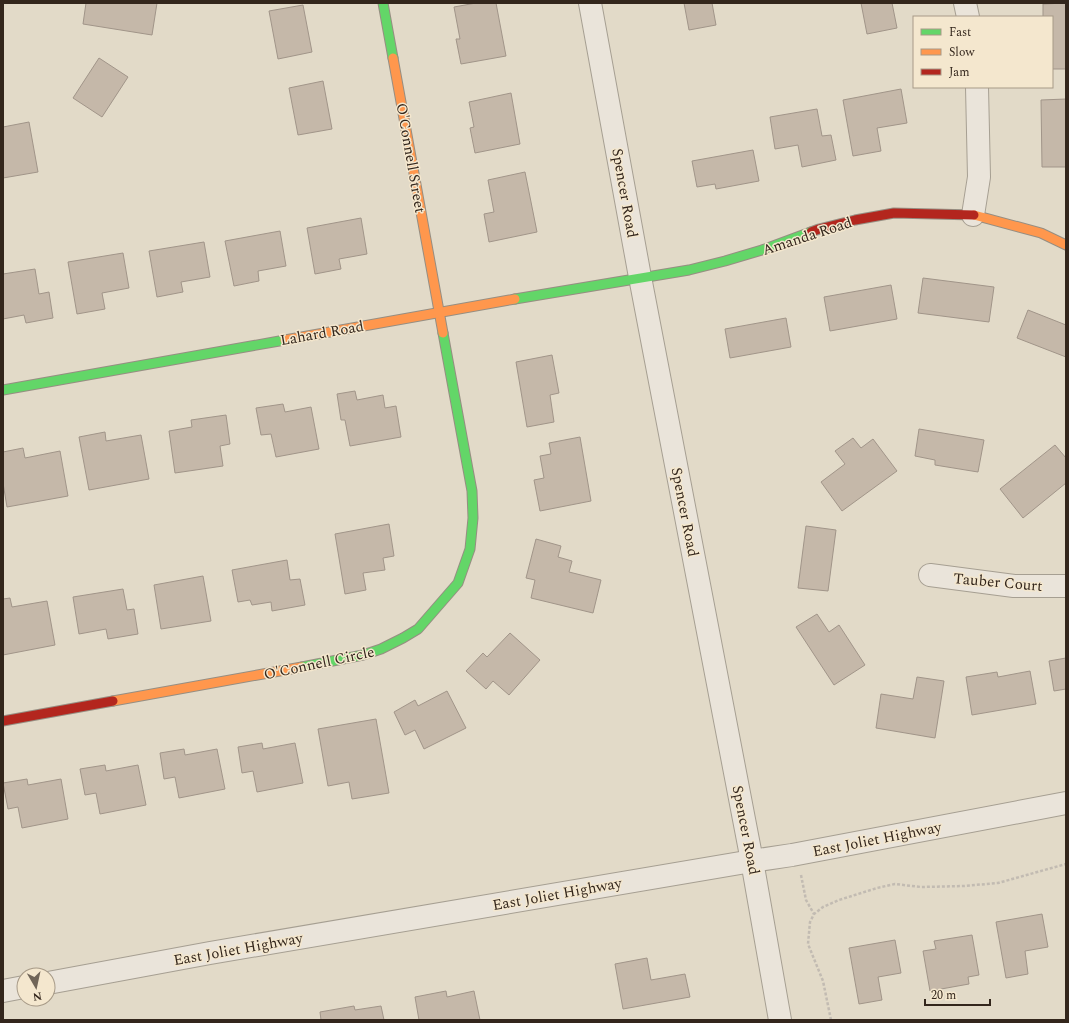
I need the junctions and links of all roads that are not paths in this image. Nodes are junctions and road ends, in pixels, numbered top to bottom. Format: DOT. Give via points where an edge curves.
graph roads {
  1 [pos="383,3"];
  2 [pos="590,3"];
  3 [pos="965,3"];
  4 [pos="968,16"];
  5 [pos="977,88"];
  6 [pos="973,215"];
  7 [pos="1066,245"];
  8 [pos="640,277"];
  9 [pos="440,312"];
  10 [pos="3,390"];
  11 [pos="930,575"];
  12 [pos="1066,586"];
  13 [pos="3,721"];
  14 [pos="1066,803"];
  15 [pos="752,861"];
  16 [pos="56,982"];
  17 [pos="16,989"];
  18 [pos="3,991"];
  19 [pos="780,1020"];
  1 -- 9 [label="street, O'Connell Street"];
  2 -- 8 [label="street, Spencer Road"];
  3 -- 4 [label="street"];
  5 -- 6 [label="street" via="979,177"];
  6 -- 7 [label="street, Amanda Road" via="1041,233"];
  6 -- 8 [label="street, Amanda Road" via="894,213 855,220 819,229 725,261 689,270"];
  8 -- 9 [label="street, Lahard Road"];
  8 -- 15 [label="street, Spencer Road"];
  9 -- 10 [label="street, Lahard Road"];
  9 -- 13 [label="street, O'Connell Circle" via="472,491 473,518 470,549 458,583 418,629 381,649 363,655"];
  11 -- 12 [label="street, Tauber Court" via="1014,586"];
  14 -- 15 [label="street, East Joliet Highway"];
  15 -- 16 [label="street, East Joliet Highway"];
  15 -- 19 [label="street, Spencer Road"];
  17 -- 18 [label="street"];
}
